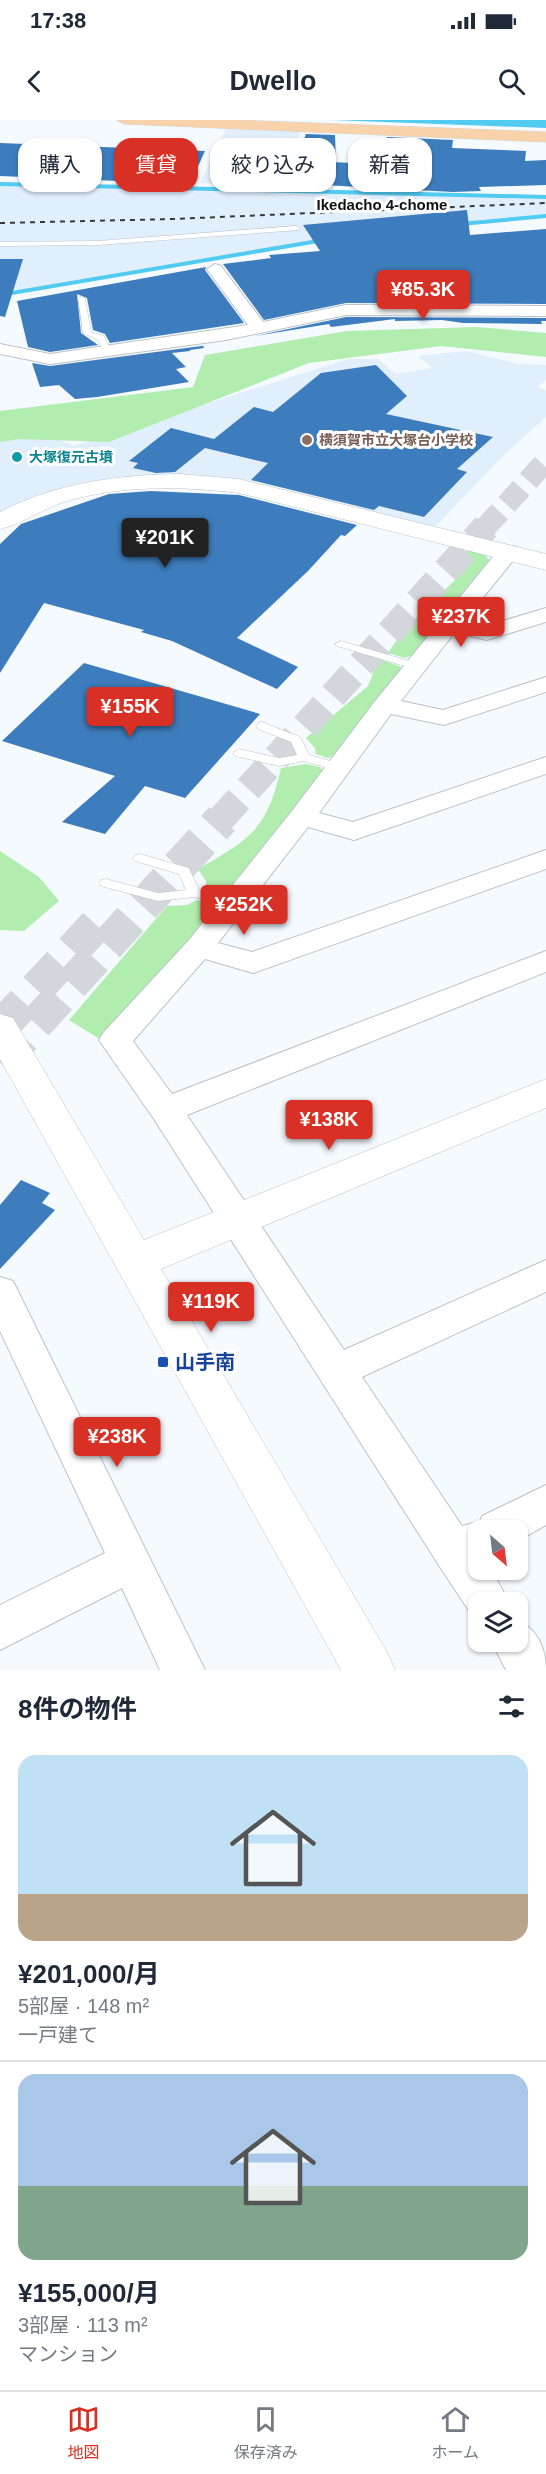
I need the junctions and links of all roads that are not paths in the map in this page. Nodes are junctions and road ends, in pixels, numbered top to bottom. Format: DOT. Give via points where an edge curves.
graph roads {
  1 [pos="123,120"];
  2 [pos="215,120"];
  3 [pos="546,135"];
  4 [pos="296,228"];
  5 [pos="0,244"];
  6 [pos="215,269"];
  7 [pos="81,298"];
  8 [pos="546,311"];
  9 [pos="258,327"];
  10 [pos="0,349"];
  11 [pos="108,353"];
  12 [pos="0,522"];
  13 [pos="509,552"];
  14 [pos="546,562"];
  15 [pos="546,615"];
  16 [pos="449,624"];
  17 [pos="341,644"];
  18 [pos="415,666"];
  19 [pos="546,684"];
  20 [pos="385,705"];
  21 [pos="262,726"];
  22 [pos="239,753"];
  23 [pos="304,757"];
  24 [pos="546,765"];
  25 [pos="337,767"];
  26 [pos="302,817"];
  27 [pos="140,858"];
  28 [pos="546,859"];
  29 [pos="106,883"];
  30 [pos="194,893"];
  31 [pos="231,904"];
  32 [pos="199,947"];
  33 [pos="546,961"];
  34 [pos="0,1027"];
  35 [pos="546,1093"];
  36 [pos="166,1110"];
  37 [pos="236,1220"];
  38 [pos="135,1262"];
  39 [pos="546,1275"];
  40 [pos="0,1292"];
  41 [pos="336,1371"];
  42 [pos="546,1504"];
  43 [pos="516,1520"];
  44 [pos="467,1546"];
  45 [pos="130,1562"];
  46 [pos="484,1592"];
  47 [pos="0,1628"];
  48 [pos="520,1652"];
  49 [pos="358,1666"];
  50 [pos="183,1670"];
  51 [pos="532,1670"];
  1 -- 3 [label="highway"];
  2 -- 3 [label="highway"];
  4 -- 5 [label="lane" via="98,243"];
  6 -- 9 [label="street"];
  7 -- 11 [label="lane" via="87,333 101,338"];
  8 -- 9 [label="street" via="346,310"];
  9 -- 11 [label="street"];
  10 -- 11 [label="street" via="50,360"];
  12 -- 13 [label="street" via="48,500 79,493 127,484 212,482"];
  13 -- 14 [label="street"];
  13 -- 16 [label="street"];
  15 -- 16 [label="street" via="487,633"];
  16 -- 18 [label="street"];
  17 -- 18 [label="lane"];
  18 -- 20 [label="street"];
  19 -- 20 [label="street" via="444,718"];
  20 -- 25 [label="street"];
  21 -- 23 [label="lane" via="296,740"];
  22 -- 23 [label="lane" via="279,762"];
  23 -- 25 [label="lane"];
  24 -- 26 [label="street" via="354,831"];
  25 -- 26 [label="street"];
  26 -- 31 [label="street"];
  27 -- 30 [label="lane" via="184,871"];
  28 -- 32 [label="street" via="253,963"];
  29 -- 30 [label="lane" via="158,897"];
  30 -- 31 [label="lane"];
  31 -- 32 [label="street"];
  32 -- 36 [label="street" via="115,1040"];
  33 -- 36 [label="street"];
  34 -- 38 [label="street"];
  35 -- 37 [label="street"];
  36 -- 37 [label="street"];
  37 -- 38 [label="street"];
  37 -- 41 [label="street"];
  38 -- 49 [label="street"];
  39 -- 41 [label="street"];
  40 -- 45 [label="street"];
  41 -- 44 [label="street"];
  42 -- 43 [label="street"];
  44 -- 46 [label="street"];
  45 -- 47 [label="street"];
  45 -- 50 [label="street"];
  48 -- 51 [label="street"];
}
